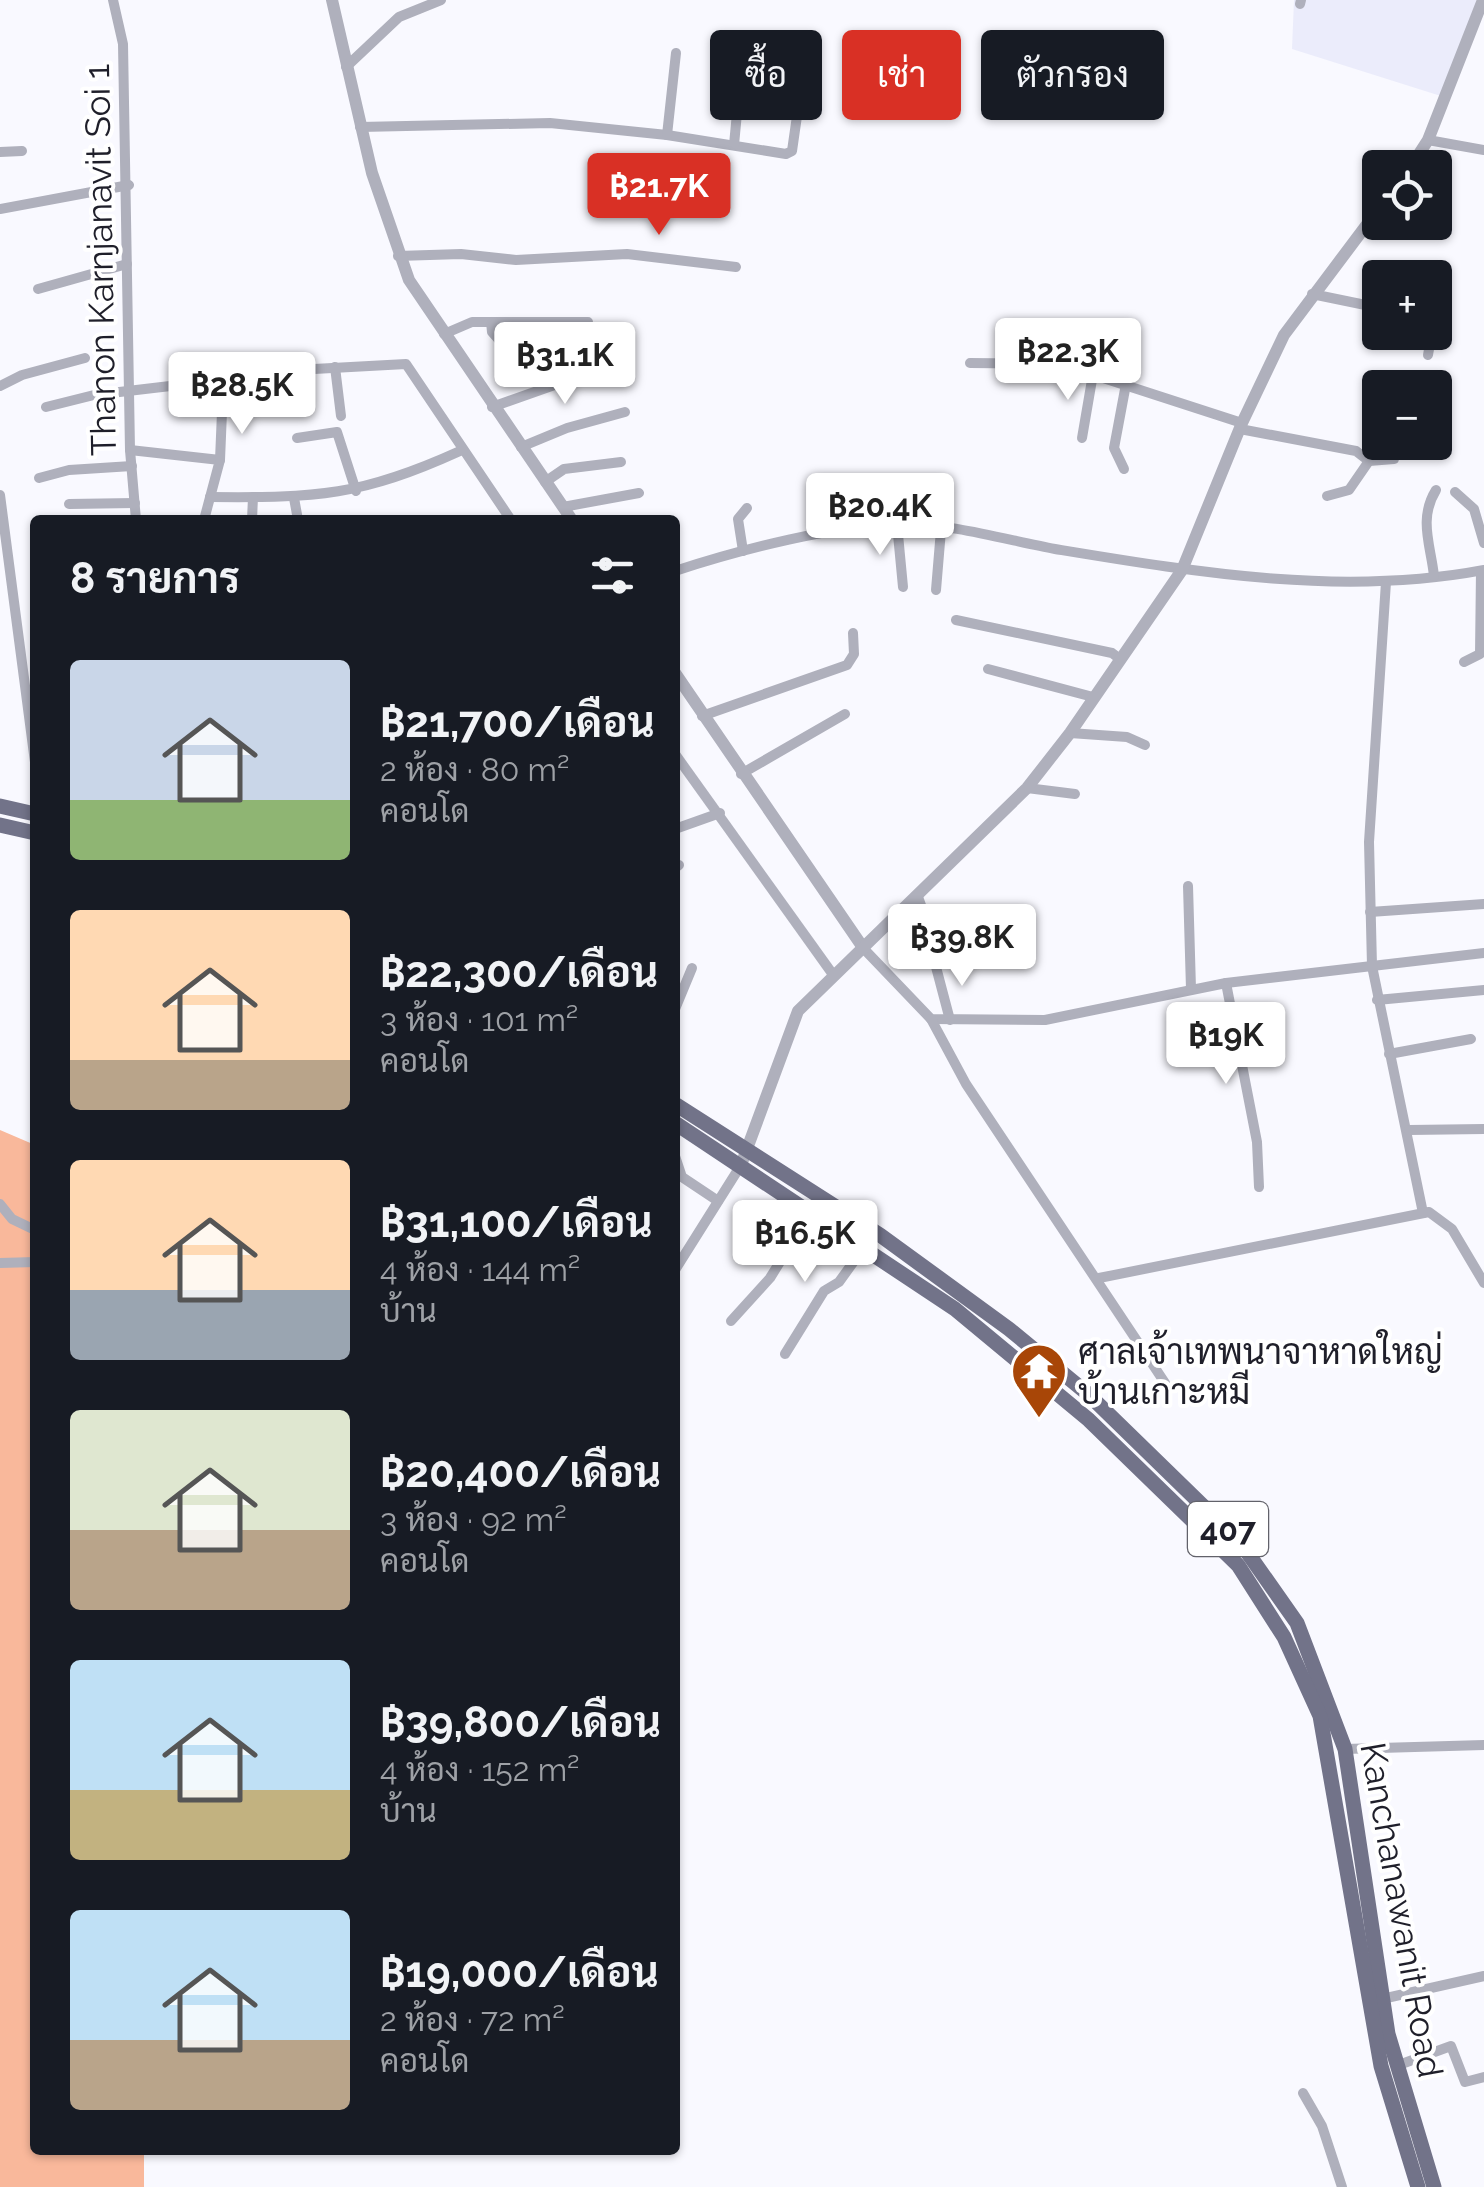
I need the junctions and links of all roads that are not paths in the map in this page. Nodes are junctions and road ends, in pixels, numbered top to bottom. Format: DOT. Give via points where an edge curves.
graph roads {
  1 [pos="113,0"];
  2 [pos="332,0"];
  3 [pos="440,0"];
  4 [pos="1484,0"];
  5 [pos="676,52"];
  6 [pos="346,67"];
  7 [pos="736,120"];
  8 [pos="796,120"];
  9 [pos="360,127"];
  10 [pos="667,135"];
  11 [pos="1428,140"];
  12 [pos="734,145"];
  13 [pos="1422,150"];
  14 [pos="1484,150"];
  15 [pos="22,151"];
  16 [pos="0,152"];
  17 [pos="129,185"];
  18 [pos="0,209"];
  19 [pos="1362,230"];
  20 [pos="398,256"];
  21 [pos="126,264"];
  22 [pos="736,268"];
  23 [pos="38,289"];
  24 [pos="1311,294"];
  25 [pos="1362,304"];
  26 [pos="491,322"];
  27 [pos="588,322"];
  28 [pos="444,334"];
  29 [pos="507,349"];
  30 [pos="1429,350"];
  31 [pos="1428,355"];
  32 [pos="86,358"];
  33 [pos="970,363"];
  34 [pos="611,366"];
  35 [pos="334,367"];
  36 [pos="1093,374"];
  37 [pos="1126,384"];
  38 [pos="0,386"];
  39 [pos="130,393"];
  40 [pos="46,407"];
  41 [pos="492,407"];
  42 [pos="222,412"];
  43 [pos="624,412"];
  44 [pos="341,416"];
  45 [pos="1241,426"];
  46 [pos="297,438"];
  47 [pos="1082,438"];
  48 [pos="521,447"];
  49 [pos="130,450"];
  50 [pos="460,451"];
  51 [pos="220,460"];
  52 [pos="1382,460"];
  53 [pos="1370,461"];
  54 [pos="621,462"];
  55 [pos="132,466"];
  56 [pos="1124,469"];
  57 [pos="39,478"];
  58 [pos="545,482"];
  59 [pos="1436,490"];
  60 [pos="356,491"];
  61 [pos="1455,492"];
  62 [pos="639,494"];
  63 [pos="0,495"];
  64 [pos="1327,496"];
  65 [pos="210,498"];
  66 [pos="253,498"];
  67 [pos="294,498"];
  68 [pos="134,503"];
  69 [pos="69,504"];
  70 [pos="563,507"];
  71 [pos="747,508"];
  72 [pos="135,515"];
  73 [pos="205,515"];
  74 [pos="252,515"];
  75 [pos="297,515"];
  76 [pos="507,515"];
  77 [pos="569,515"];
  78 [pos="2,521"];
  79 [pos="898,524"];
  80 [pos="941,530"];
  81 [pos="1484,543"];
  82 [pos="742,552"];
  83 [pos="680,570"];
  84 [pos="1182,570"];
  85 [pos="1483,571"];
  86 [pos="1434,576"];
  87 [pos="1386,582"];
  88 [pos="903,587"];
  89 [pos="936,590"];
  90 [pos="956,620"];
  91 [pos="852,633"];
  92 [pos="20,644"];
  93 [pos="30,645"];
  94 [pos="1120,658"];
  95 [pos="1464,662"];
  96 [pos="988,669"];
  97 [pos="680,682"];
  98 [pos="1094,698"];
  99 [pos="846,714"];
  100 [pos="702,716"];
  101 [pos="30,723"];
  102 [pos="1070,732"];
  103 [pos="1146,745"];
  104 [pos="680,761"];
  105 [pos="741,774"];
  106 [pos="1027,788"];
  107 [pos="1074,794"];
  108 [pos="0,806"];
  109 [pos="30,813"];
  110 [pos="720,813"];
  111 [pos="0,824"];
  112 [pos="680,827"];
  113 [pos="30,831"];
  114 [pos="1188,886"];
  115 [pos="918,897"];
  116 [pos="1484,904"];
  117 [pos="1370,912"];
  118 [pos="930,930"];
  119 [pos="864,950"];
  120 [pos="1484,954"];
  121 [pos="1372,966"];
  122 [pos="936,967"];
  123 [pos="692,968"];
  124 [pos="834,976"];
  125 [pos="1226,983"];
  126 [pos="1191,989"];
  127 [pos="1484,990"];
  128 [pos="680,996"];
  129 [pos="1377,1000"];
  130 [pos="930,1020"];
  131 [pos="950,1020"];
  132 [pos="1471,1039"];
  133 [pos="1389,1054"];
  134 [pos="680,1108"];
  135 [pos="680,1128"];
  136 [pos="1484,1129"];
  137 [pos="1410,1130"];
  138 [pos="744,1157"];
  139 [pos="680,1175"];
  140 [pos="1259,1187"];
  141 [pos="718,1200"];
  142 [pos="0,1204"];
  143 [pos="812,1210"];
  144 [pos="1423,1213"];
  145 [pos="30,1227"];
  146 [pos="866,1245"];
  147 [pos="30,1262"];
  148 [pos="680,1262"];
  149 [pos="0,1263"];
  150 [pos="1099,1278"];
  151 [pos="1484,1283"];
  152 [pos="731,1321"];
  153 [pos="785,1354"];
  154 [pos="1165,1383"];
  155 [pos="1484,1744"];
  156 [pos="1345,1749"];
  157 [pos="1484,1976"];
  158 [pos="1382,2000"];
  159 [pos="1420,2056"];
  160 [pos="1396,2066"];
  161 [pos="1424,2070"];
  162 [pos="1484,2077"];
  163 [pos="1303,2093"];
  164 [pos="1342,2187"];
  165 [pos="1418,2187"];
  166 [pos="1434,2187"];
  1 -- 17 [label="street, Thanon Karnjanavit Soi 1" via="124,44"];
  2 -- 6 [label="street"];
  3 -- 6 [label="street" via="399,17"];
  4 -- 11 [label="street"];
  5 -- 10 [label="street"];
  6 -- 9 [label="street"];
  7 -- 12 [label="street"];
  8 -- 12 [label="street" via="792,151"];
  9 -- 10 [label="street" via="550,123"];
  9 -- 20 [label="street"];
  10 -- 12 [label="street"];
  11 -- 13 [label="street"];
  11 -- 14 [label="street"];
  15 -- 16 [label="street"];
  17 -- 18 [label="street"];
  17 -- 21 [label="street, Thanon Karnjanavit Soi 1"];
  19 -- 24 [label="street"];
  20 -- 22 [label="street" via="516,260 627,254"];
  20 -- 28 [label="street"];
  21 -- 23 [label="street"];
  21 -- 39 [label="street, Thanon Karnjanavit Soi 1"];
  24 -- 25 [label="street"];
  24 -- 45 [label="street"];
  26 -- 27 [label="street"];
  26 -- 28 [label="street" via="460,324"];
  26 -- 29 [label="street"];
  28 -- 41 [label="street"];
  30 -- 31 [label="street"];
  32 -- 38 [label="street"];
  33 -- 36 [label="street" via="1060,364"];
  34 -- 41 [label="street"];
  35 -- 39 [label="street"];
  35 -- 44 [label="street"];
  35 -- 50 [label="street" via="406,364"];
  36 -- 37 [label="street"];
  36 -- 47 [label="street"];
  37 -- 45 [label="street"];
  37 -- 56 [label="street" via="1114,448"];
  39 -- 40 [label="street"];
  39 -- 49 [label="street, Thanon Karnjanavit Soi 1"];
  41 -- 48 [label="street"];
  42 -- 51 [label="street"];
  43 -- 48 [label="street"];
  45 -- 53 [label="street" via="1356,450"];
  45 -- 84 [label="street"];
  46 -- 60 [label="street" via="338,432"];
  48 -- 58 [label="street"];
  49 -- 51 [label="street"];
  49 -- 55 [label="street, Thanon Karnjanavit Soi 1"];
  50 -- 60 [label="street"];
  50 -- 76 [label="street"];
  51 -- 65 [label="street"];
  52 -- 53 [label="street"];
  53 -- 64 [label="street" via="1349,490"];
  54 -- 58 [label="street" via="564,469"];
  55 -- 57 [label="street"];
  55 -- 68 [label="street, Thanon Karnjanavit Soi 1"];
  58 -- 70 [label="street"];
  59 -- 86 [label="street" via="1426,514"];
  60 -- 67 [label="street"];
  61 -- 81 [label="street" via="1474,509"];
  62 -- 70 [label="street"];
  63 -- 78 [label="street"];
  65 -- 66 [label="street"];
  65 -- 73 [label="street"];
  66 -- 67 [label="street"];
  66 -- 74 [label="street"];
  67 -- 75 [label="street"];
  68 -- 69 [label="street"];
  68 -- 72 [label="street, Thanon Karnjanavit Soi 1"];
  70 -- 77 [label="street"];
  71 -- 82 [label="street" via="738,520"];
  78 -- 92 [label="street"];
  79 -- 80 [label="street"];
  79 -- 82 [label="street"];
  79 -- 88 [label="street"];
  80 -- 84 [label="street"];
  80 -- 89 [label="street"];
  82 -- 83 [label="street"];
  84 -- 87 [label="street"];
  84 -- 94 [label="street"];
  85 -- 86 [label="street"];
  85 -- 95 [label="street" via="1481,651"];
  86 -- 87 [label="street"];
  87 -- 117 [label="street"];
  90 -- 94 [label="street"];
  91 -- 100 [label="street" via="854,654 846,666"];
  92 -- 93 [label="street"];
  92 -- 101 [label="street"];
  94 -- 98 [label="street"];
  96 -- 98 [label="street"];
  97 -- 100 [label="street"];
  98 -- 102 [label="street"];
  99 -- 105 [label="street"];
  100 -- 105 [label="street"];
  102 -- 103 [label="street"];
  102 -- 106 [label="street"];
  104 -- 110 [label="street"];
  105 -- 119 [label="street"];
  106 -- 107 [label="street"];
  106 -- 115 [label="street"];
  108 -- 109 [label="main road"];
  110 -- 112 [label="street"];
  110 -- 124 [label="street"];
  111 -- 113 [label="main road"];
  114 -- 126 [label="street"];
  115 -- 118 [label="street"];
  115 -- 119 [label="street"];
  116 -- 117 [label="street"];
  117 -- 121 [label="street"];
  119 -- 124 [label="street"];
  119 -- 130 [label="street"];
  120 -- 121 [label="street"];
  121 -- 125 [label="street"];
  121 -- 129 [label="street"];
  122 -- 131 [label="street"];
  123 -- 128 [label="street"];
  124 -- 138 [label="street" via="792,1022"];
  125 -- 126 [label="street"];
  125 -- 140 [label="street" via="1257,1142"];
  126 -- 131 [label="street" via="1046,1020"];
  127 -- 129 [label="street"];
  129 -- 133 [label="street"];
  130 -- 131 [label="street"];
  130 -- 150 [label="street"];
  132 -- 133 [label="street"];
  133 -- 137 [label="street"];
  134 -- 138 [label="main road, Kanchanawanit Road / 407"];
  135 -- 138 [label="main road, Kanchanawanit Road / 407"];
  136 -- 137 [label="street"];
  137 -- 144 [label="street"];
  138 -- 141 [label="street"];
  138 -- 143 [label="main road, Kanchanawanit Road / 407"];
  138 -- 156 [label="main road, Kanchanawanit Road / 407" via="931,1270 1088,1394 1168,1469 1240,1542 1296,1623"];
  139 -- 141 [label="street"];
  141 -- 148 [label="street"];
  142 -- 145 [label="street"];
  143 -- 146 [label="main road, Kanchanawanit Road / 407"];
  143 -- 152 [label="street" via="770,1278"];
  144 -- 150 [label="street"];
  144 -- 151 [label="street" via="1452,1228"];
  146 -- 153 [label="street" via="842,1279 824,1291"];
  146 -- 165 [label="main road, Kanchanawanit Road / 407" via="1014,1355 1152,1477 1238,1565 1284,1637 1320,1716 1381,2066"];
  147 -- 149 [label="street"];
  150 -- 154 [label="street"];
  155 -- 156 [label="street"];
  156 -- 158 [label="main road, Kanchanawanit Road / 407"];
  157 -- 158 [label="street"];
  158 -- 160 [label="main road, Kanchanawanit Road / 407"];
  159 -- 160 [label="street"];
  159 -- 161 [label="street"];
  159 -- 162 [label="street" via="1451,2046 1465,2082"];
  160 -- 166 [label="main road, Kanchanawanit Road / 407"];
  163 -- 164 [label="street"];
}
